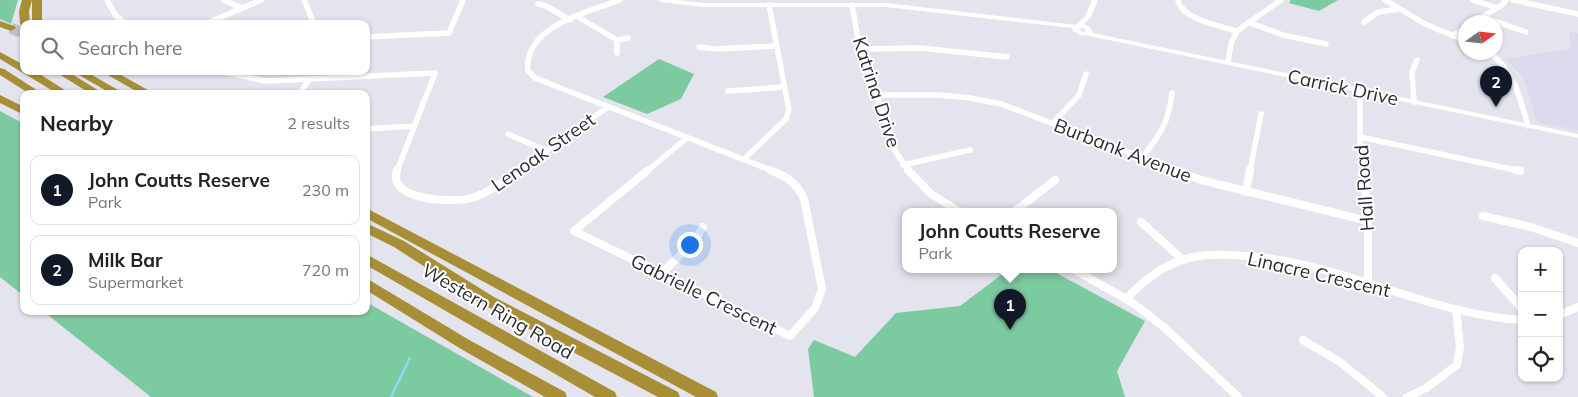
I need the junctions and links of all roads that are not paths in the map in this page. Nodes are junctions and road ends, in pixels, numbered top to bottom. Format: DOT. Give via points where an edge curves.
graph roads {
  1 [pos="27,0"];
  2 [pos="107,0"];
  3 [pos="223,0"];
  4 [pos="261,0"];
  5 [pos="304,0"];
  6 [pos="463,0"];
  7 [pos="620,0"];
  8 [pos="661,0"];
  9 [pos="1095,0"];
  10 [pos="1178,0"];
  11 [pos="1282,0"];
  12 [pos="1385,0"];
  13 [pos="1474,0"];
  14 [pos="1506,0"];
  15 [pos="1512,0"];
  16 [pos="38,2"];
  17 [pos="886,2"];
  18 [pos="538,4"];
  19 [pos="769,5"];
  20 [pos="852,5"];
  21 [pos="242,8"];
  22 [pos="1497,8"];
  23 [pos="1400,9"];
  24 [pos="1578,14"];
  25 [pos="1486,15"];
  26 [pos="578,17"];
  27 [pos="1088,17"];
  28 [pos="25,20"];
  29 [pos="37,20"];
  30 [pos="121,20"];
  31 [pos="214,20"];
  32 [pos="311,20"];
  33 [pos="570,20"];
  34 [pos="1248,22"];
  35 [pos="1364,22"];
  36 [pos="0,24"];
  37 [pos="1503,24"];
  38 [pos="11,28"];
  39 [pos="1077,28"];
  40 [pos="1089,31"];
  41 [pos="1237,31"];
  42 [pos="1526,32"];
  43 [pos="1458,33"];
  44 [pos="1452,36"];
  45 [pos="370,38"];
  46 [pos="628,38"];
  47 [pos="1458,38"];
  48 [pos="617,40"];
  49 [pos="1326,44"];
  50 [pos="776,46"];
  51 [pos="699,47"];
  52 [pos="861,49"];
  53 [pos="617,53"];
  54 [pos="0,55"];
  55 [pos="1007,57"];
  56 [pos="1417,60"];
  57 [pos="1499,60"];
  58 [pos="1228,62"];
  59 [pos="20,67"];
  60 [pos="0,70"];
  61 [pos="1086,74"];
  62 [pos="34,75"];
  63 [pos="66,75"];
  64 [pos="84,75"];
  65 [pos="114,75"];
  66 [pos="238,75"];
  67 [pos="309,80"];
  68 [pos="784,88"];
  69 [pos="32,90"];
  70 [pos="59,90"];
  71 [pos="92,90"];
  72 [pos="113,90"];
  73 [pos="142,90"];
  74 [pos="302,90"];
  75 [pos="728,91"];
  76 [pos="1360,92"];
  77 [pos="1172,93"];
  78 [pos="876,95"];
  79 [pos="0,98"];
  80 [pos="1414,102"];
  81 [pos="608,107"];
  82 [pos="20,110"];
  83 [pos="1261,114"];
  84 [pos="1053,123"];
  85 [pos="413,126"];
  86 [pos="1528,126"];
  87 [pos="370,129"];
  88 [pos="508,134"];
  89 [pos="1578,136"];
  90 [pos="687,138"];
  91 [pos="1360,138"];
  92 [pos="970,150"];
  93 [pos="546,151"];
  94 [pos="1142,158"];
  95 [pos="744,159"];
  96 [pos="903,165"];
  97 [pos="1520,171"];
  98 [pos="1055,180"];
  99 [pos="1246,192"];
  100 [pos="954,208"];
  101 [pos="1018,208"];
  102 [pos="370,214"];
  103 [pos="1484,216"];
  104 [pos="1368,221"];
  105 [pos="1141,222"];
  106 [pos="702,227"];
  107 [pos="370,229"];
  108 [pos="1578,243"];
  109 [pos="399,244"];
  110 [pos="370,260"];
  111 [pos="1183,260"];
  112 [pos="1080,273"];
  113 [pos="661,274"];
  114 [pos="1495,278"];
  115 [pos="1368,284"];
  116 [pos="370,286"];
  117 [pos="1126,299"];
  118 [pos="1518,304"];
  119 [pos="1578,307"];
  120 [pos="1456,309"];
  121 [pos="1563,314"];
  122 [pos="1518,320"];
  123 [pos="1303,340"];
  124 [pos="638,359"];
  125 [pos="559,397"];
  126 [pos="609,397"];
  127 [pos="672,397"];
  128 [pos="710,397"];
  129 [pos="1238,397"];
  130 [pos="1383,397"];
  131 [pos="1407,397"];
  1 -- 28 [label="highway"];
  2 -- 30 [label="street"];
  3 -- 21 [label="street"];
  4 -- 21 [label="street"];
  5 -- 32 [label="street"];
  6 -- 45 [label="street" via="449,33"];
  7 -- 26 [label="street"];
  8 -- 19 [label="street" via="687,4"];
  9 -- 27 [label="street"];
  10 -- 41 [label="street" via="1179,6 1189,15"];
  11 -- 34 [label="street"];
  12 -- 23 [label="street"];
  13 -- 22 [label="street"];
  14 -- 22 [label="street"];
  15 -- 24 [label="street"];
  16 -- 29 [label="highway"];
  17 -- 20 [label="street"];
  17 -- 39 [label="street"];
  18 -- 33 [label="street"];
  19 -- 20 [label="street"];
  19 -- 50 [label="street"];
  20 -- 52 [label="street, Katrina Drive"];
  21 -- 31 [label="street"];
  22 -- 25 [label="street"];
  23 -- 35 [label="street" via="1378,12"];
  23 -- 44 [label="street"];
  26 -- 33 [label="street"];
  26 -- 48 [label="street"];
  27 -- 39 [label="street"];
  27 -- 40 [label="street"];
  33 -- 81 [label="street" via="538,38 530,51 528,71 535,78"];
  34 -- 41 [label="street"];
  34 -- 49 [label="street" via="1282,35"];
  36 -- 38 [label="highway"];
  37 -- 42 [label="street"];
  39 -- 40 [label="street, Carrick Drive"];
  40 -- 58 [label="street, Carrick Drive"];
  41 -- 58 [label="street"];
  43 -- 44 [label="street"];
  44 -- 47 [label="street"];
  46 -- 48 [label="street"];
  48 -- 53 [label="street"];
  50 -- 51 [label="street"];
  50 -- 68 [label="street"];
  52 -- 55 [label="street" via="928,48"];
  52 -- 78 [label="street, Katrina Drive"];
  54 -- 59 [label="highway"];
  56 -- 80 [label="street" via="1412,72"];
  57 -- 86 [label="street" via="1513,76"];
  58 -- 76 [label="street, Carrick Drive"];
  60 -- 69 [label="highway"];
  61 -- 84 [label="street" via="1079,95"];
  62 -- 70 [label="highway"];
  63 -- 71 [label="highway"];
  64 -- 72 [label="highway"];
  65 -- 73 [label="highway"];
  66 -- 67 [label="street, Lenoak Street" via="266,81"];
  67 -- 74 [label="street"];
  67 -- 85 [label="street, Lenoak Street" via="435,73"];
  68 -- 75 [label="street"];
  68 -- 95 [label="street" via="788,110 786,119"];
  76 -- 80 [label="street, Carrick Drive"];
  76 -- 91 [label="street, Hall Road"];
  77 -- 94 [label="street" via="1165,129"];
  78 -- 84 [label="street, Burbank Avenue" via="925,93 975,97"];
  78 -- 96 [label="street, Katrina Drive" via="894,151"];
  79 -- 82 [label="highway"];
  80 -- 86 [label="street, Carrick Drive"];
  81 -- 90 [label="street"];
  81 -- 93 [label="street, Lenoak Street"];
  83 -- 99 [label="street"];
  84 -- 94 [label="street, Burbank Avenue"];
  85 -- 87 [label="street"];
  85 -- 93 [label="street, Lenoak Street" via="396,170 396,182 407,192 431,198 461,200 482,194"];
  86 -- 89 [label="street, Carrick Drive"];
  88 -- 93 [label="street"];
  90 -- 95 [label="street"];
  90 -- 113 [label="street, Gabrielle Crescent" via="574,231"];
  91 -- 97 [label="street"];
  91 -- 104 [label="street, Hall Road"];
  92 -- 96 [label="street"];
  94 -- 99 [label="street, Burbank Avenue" via="1201,180"];
  95 -- 113 [label="street, Gabrielle Crescent" via="788,177 802,193 822,288 815,308 790,336"];
  96 -- 100 [label="street, Katrina Drive" via="922,186"];
  98 -- 101 [label="street"];
  99 -- 104 [label="street, Burbank Avenue"];
  102 -- 124 [label="highway"];
  103 -- 108 [label="street" via="1524,224"];
  104 -- 115 [label="street, Hall Road"];
  105 -- 111 [label="street"];
  106 -- 113 [label="street" via="694,242"];
  107 -- 109 [label="highway"];
  109 -- 124 [label="highway"];
  109 -- 127 [label="highway" via="490,301"];
  110 -- 126 [label="highway, Western Ring Road"];
  111 -- 115 [label="street, Linacre Crescent" via="1218,255 1249,256"];
  111 -- 117 [label="street, Linacre Crescent" via="1162,270"];
  112 -- 117 [label="street"];
  114 -- 118 [label="street"];
  115 -- 120 [label="street, Linacre Crescent"];
  116 -- 125 [label="highway"];
  117 -- 129 [label="street" via="1165,328"];
  119 -- 121 [label="street"];
  120 -- 122 [label="street, Linacre Crescent"];
  120 -- 131 [label="street" via="1460,347 1457,365 1426,388"];
  123 -- 130 [label="street" via="1340,362"];
  124 -- 128 [label="highway"];
}
